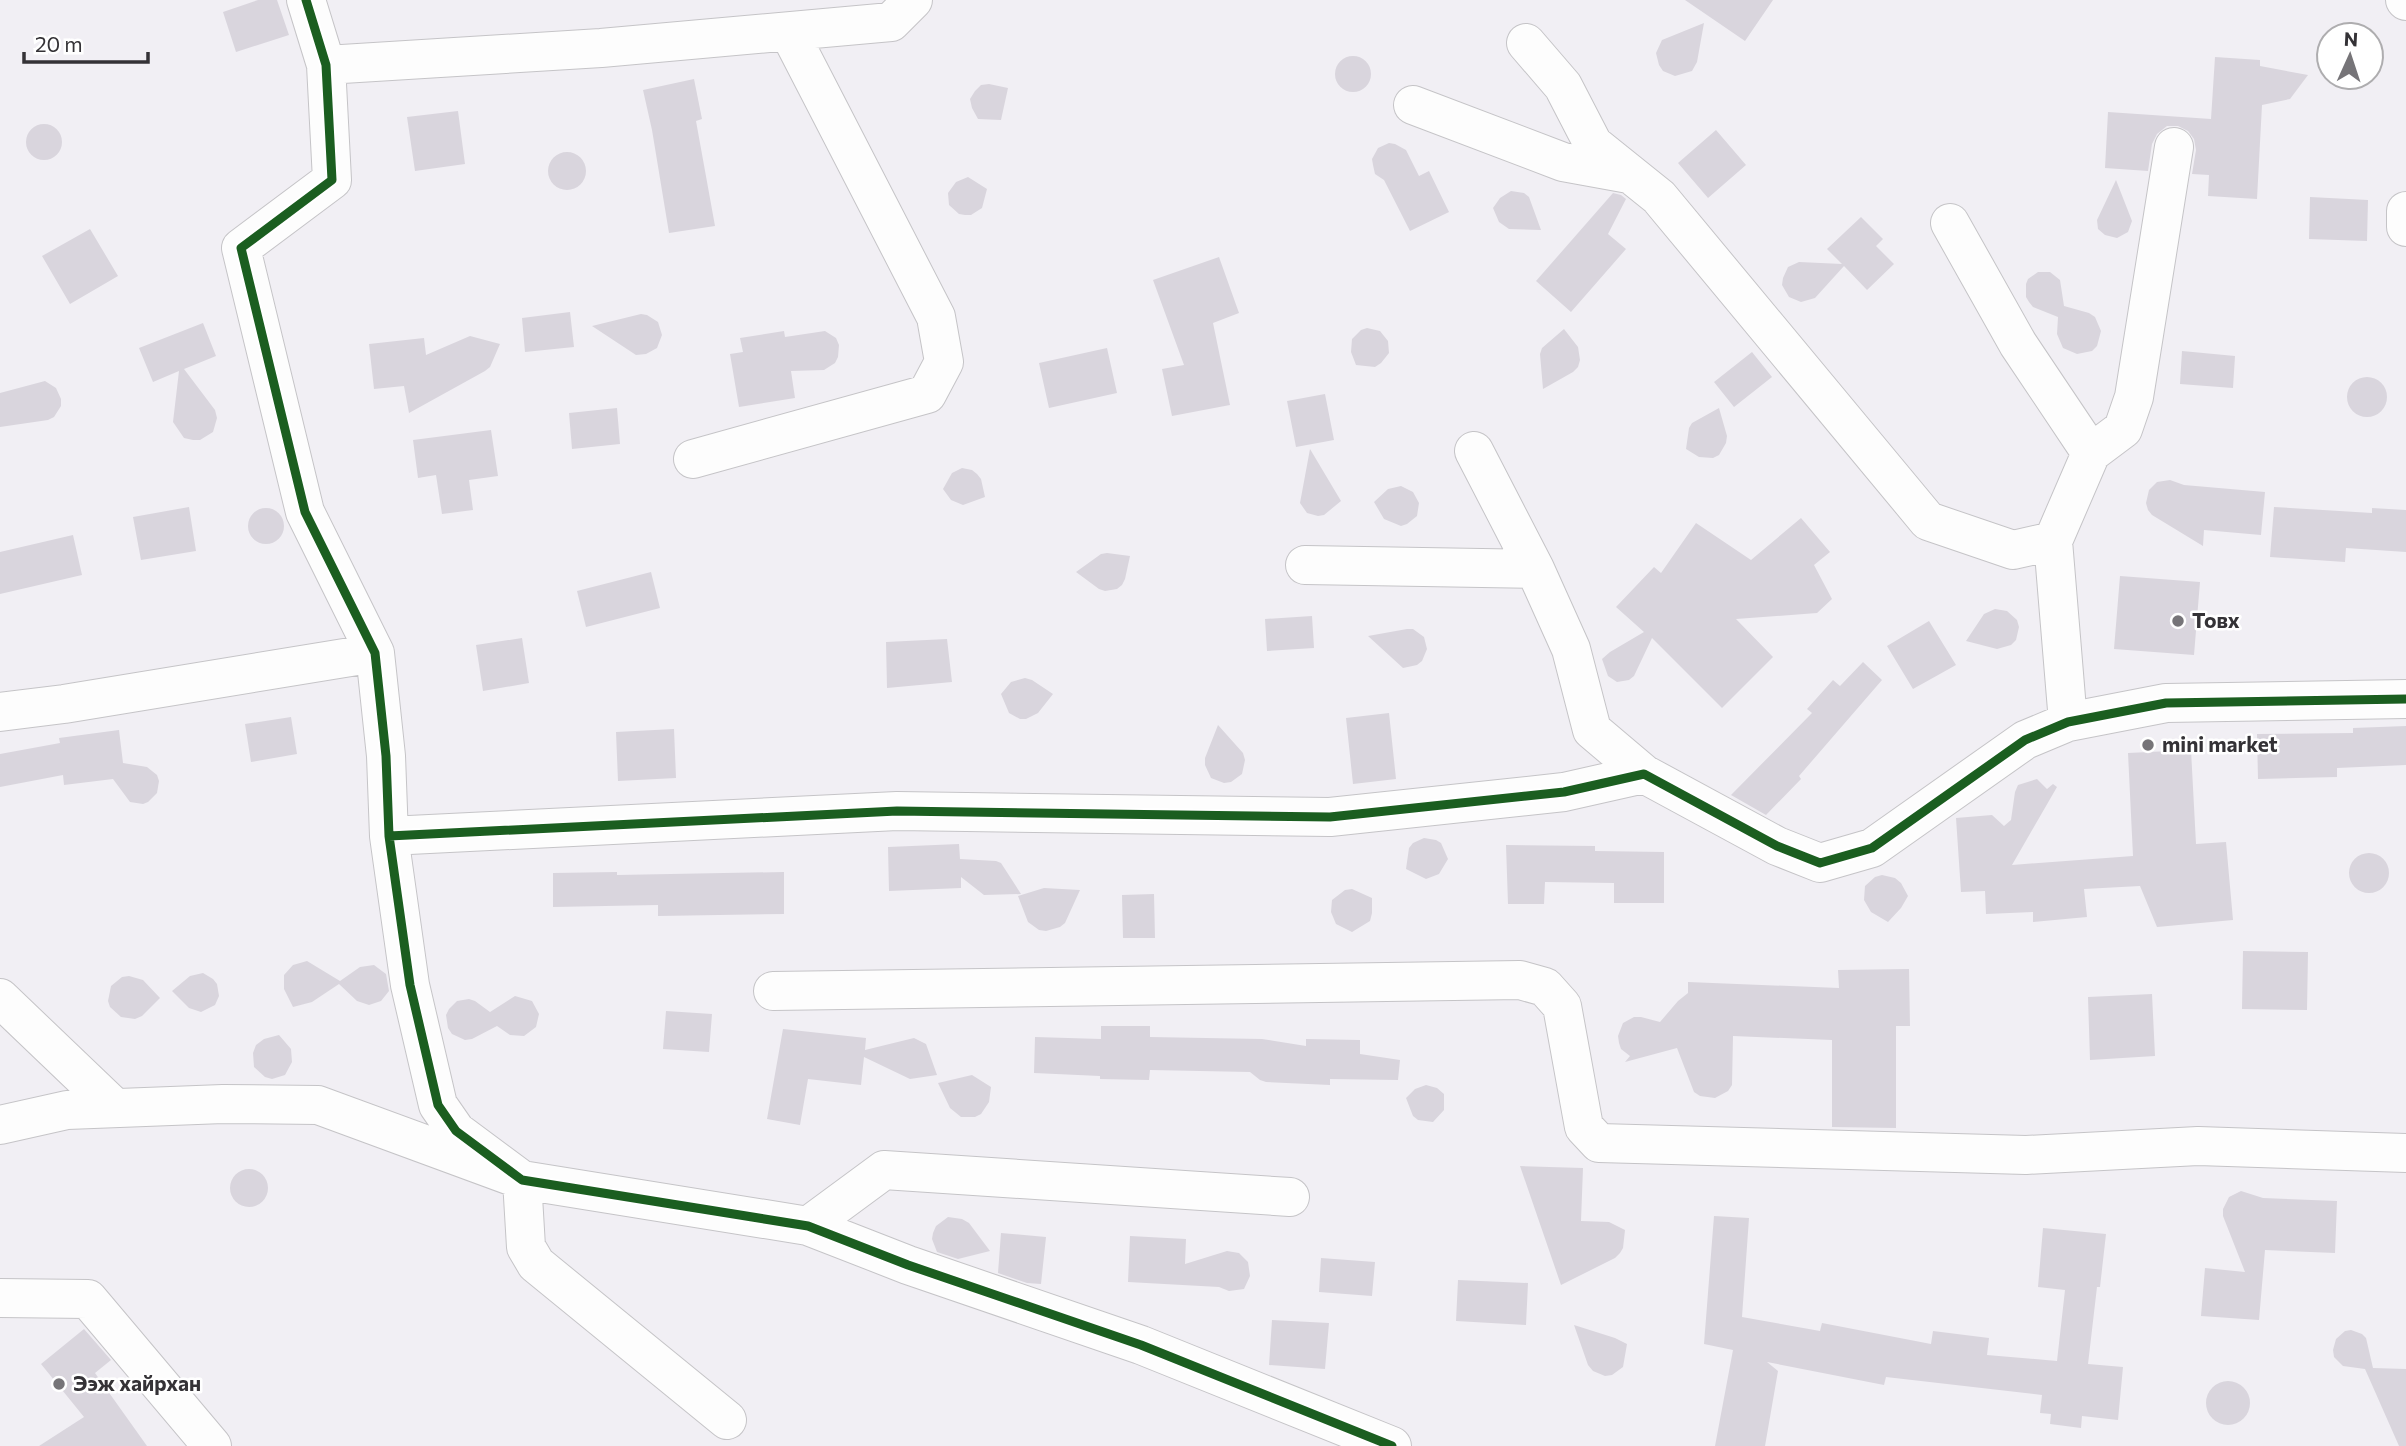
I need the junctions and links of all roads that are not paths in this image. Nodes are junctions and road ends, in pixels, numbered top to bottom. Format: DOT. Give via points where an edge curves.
graph roads {
  1 [pos="306,0"];
  2 [pos="914,0"];
  3 [pos="789,32"];
  4 [pos="1526,43"];
  5 [pos="326,65"];
  6 [pos="1412,104"];
  7 [pos="2174,146"];
  8 [pos="1631,175"];
  9 [pos="2406,211"];
  10 [pos="1950,223"];
  11 [pos="2406,227"];
  12 [pos="1474,451"];
  13 [pos="2091,453"];
  14 [pos="693,459"];
  15 [pos="2053,541"];
  16 [pos="1306,565"];
  17 [pos="1535,569"];
  18 [pos="375,653"];
  19 [pos="2406,699"];
  20 [pos="0,712"];
  21 [pos="2068,722"];
  22 [pos="1644,774"];
  23 [pos="389,836"];
  24 [pos="773,991"];
  25 [pos="0,998"];
  26 [pos="116,1108"];
  27 [pos="0,1125"];
  28 [pos="2406,1153"];
  29 [pos="522,1180"];
  30 [pos="1290,1197"];
  31 [pos="808,1226"];
  32 [pos="0,1298"];
  33 [pos="727,1420"];
  34 [pos="212,1446"];
  35 [pos="1392,1446"];
  1 -- 5 [label="street"];
  2 -- 3 [label="street" via="891,22"];
  3 -- 5 [label="street"];
  3 -- 14 [label="street" via="936,317 944,362 927,394"];
  4 -- 8 [label="street" via="1563,86 1593,144"];
  5 -- 18 [label="street" via="332,180 241,247 305,512"];
  6 -- 8 [label="street" via="1563,162"];
  7 -- 13 [label="street" via="2134,397 2123,429"];
  8 -- 15 [label="street" via="1659,197 1928,521 2013,550"];
  9 -- 11 [label="street"];
  10 -- 13 [label="street" via="2018,344"];
  12 -- 17 [label="street"];
  13 -- 15 [label="street"];
  15 -- 21 [label="street"];
  16 -- 17 [label="street"];
  17 -- 22 [label="street" via="1571,649 1592,730"];
  18 -- 20 [label="street"];
  18 -- 23 [label="street"];
  19 -- 21 [label="street" via="2166,703"];
  21 -- 22 [label="street" via="2025,740 1872,848 1820,863 1777,846"];
  22 -- 23 [label="street" via="1564,792 1330,817 897,811"];
  23 -- 29 [label="street" via="410,985 438,1105 456,1131"];
  24 -- 28 [label="street" via="1520,980 1545,987 1562,1006 1584,1127 1599,1143 2026,1155 2198,1146"];
  25 -- 26 [label="street"];
  26 -- 27 [label="street" via="67,1110"];
  26 -- 29 [label="street" via="318,1105"];
  29 -- 31 [label="street"];
  29 -- 33 [label="street" via="526,1247 536,1264"];
  30 -- 31 [label="street" via="884,1170"];
  31 -- 35 [label="street" via="1141,1345"];
  32 -- 34 [label="street" via="88,1299"];
}
